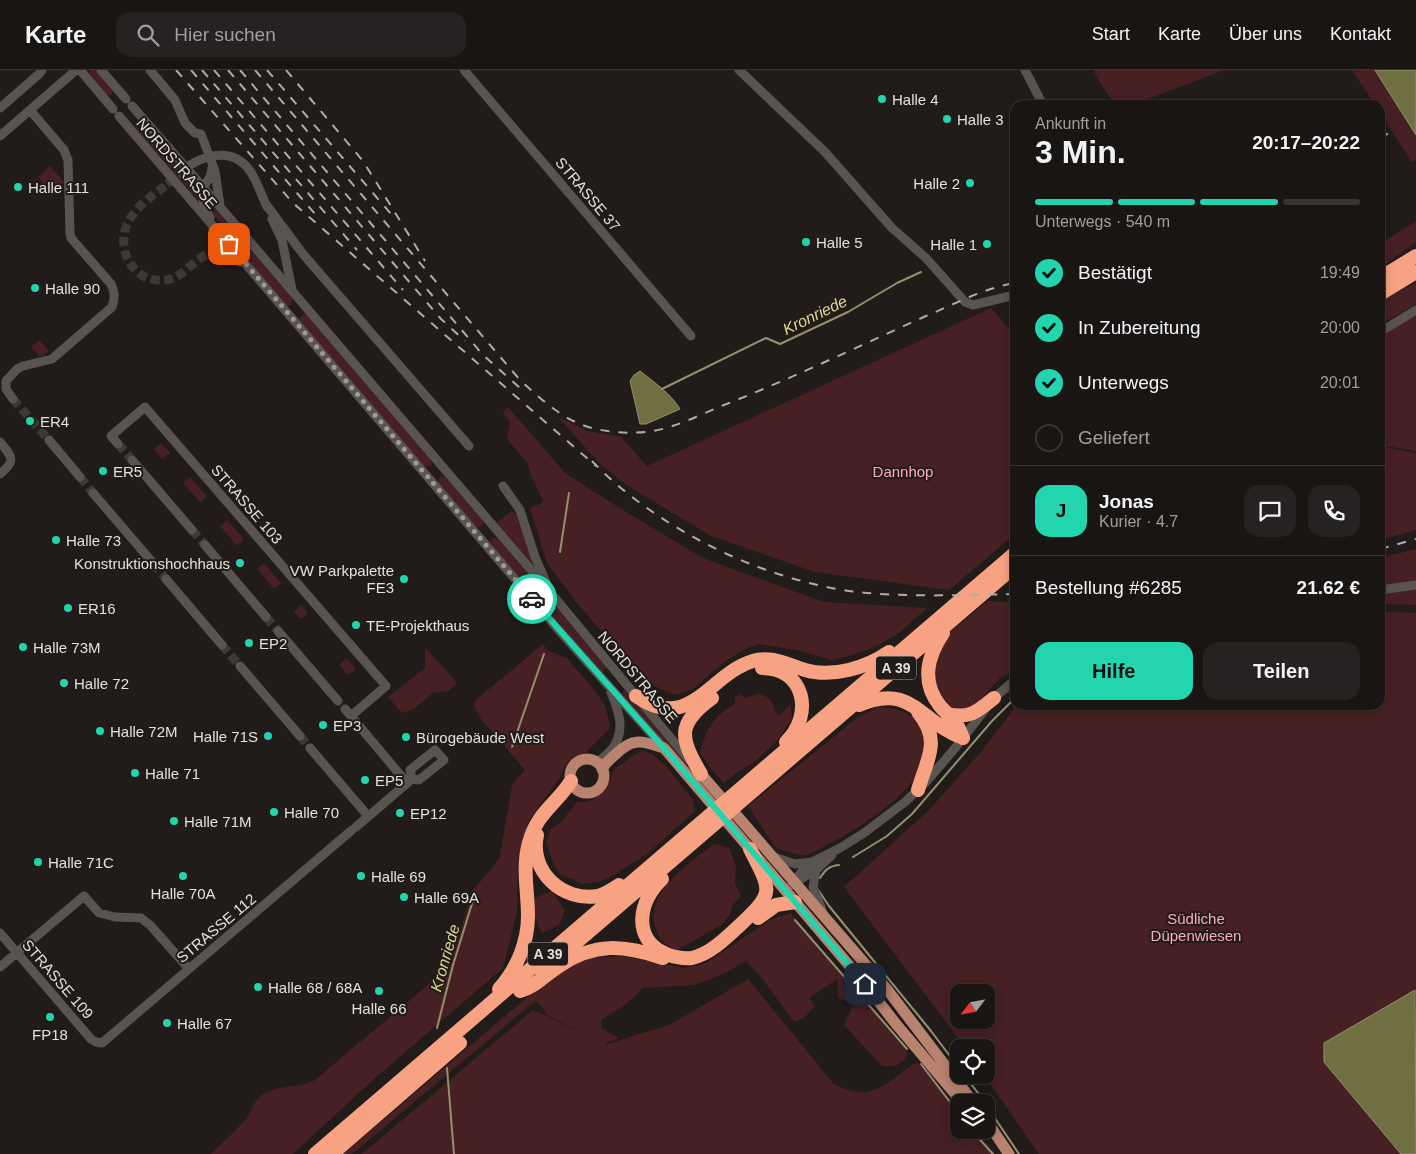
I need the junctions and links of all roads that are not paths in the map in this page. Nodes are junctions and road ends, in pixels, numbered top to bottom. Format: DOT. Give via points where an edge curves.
graph roads {
  1 [pos="42,70"];
  2 [pos="78,70"];
  3 [pos="102,70"];
  4 [pos="150,70"];
  5 [pos="464,70"];
  6 [pos="739,70"];
  7 [pos="1025,70"];
  8 [pos="1040,100"];
  9 [pos="129,102"];
  10 [pos="0,108"];
  11 [pos="30,110"];
  12 [pos="116,113"];
  13 [pos="0,136"];
  14 [pos="212,164"];
  15 [pos="190,165"];
  16 [pos="203,187"];
  17 [pos="265,203"];
  18 [pos="220,206"];
  19 [pos="217,230"];
  20 [pos="222,253"];
  21 [pos="1416,256"];
  22 [pos="252,272"];
  23 [pos="1416,272"];
  24 [pos="1385,275"];
  25 [pos="1385,291"];
  26 [pos="292,293"];
  27 [pos="1010,296"];
  28 [pos="303,305"];
  29 [pos="1416,310"];
  30 [pos="290,316"];
  31 [pos="1385,329"];
  32 [pos="691,336"];
  33 [pos="3,389"];
  34 [pos="13,399"];
  35 [pos="114,439"];
  36 [pos="49,440"];
  37 [pos="0,442"];
  38 [pos="469,446"];
  39 [pos="132,460"];
  40 [pos="442,466"];
  41 [pos="0,474"];
  42 [pos="77,474"];
  43 [pos="429,478"];
  44 [pos="503,486"];
  45 [pos="93,493"];
  46 [pos="491,523"];
  47 [pos="192,530"];
  48 [pos="478,535"];
  49 [pos="205,545"];
  50 [pos="1010,557"];
  51 [pos="153,563"];
  52 [pos="1010,571"];
  53 [pos="166,579"];
  54 [pos="1416,585"];
  55 [pos="1385,589"];
  56 [pos="555,598"];
  57 [pos="954,614"];
  58 [pos="266,617"];
  59 [pos="278,631"];
  60 [pos="222,645"];
  61 [pos="906,646"];
  62 [pos="240,666"];
  63 [pos="1010,684"];
  64 [pos="608,685"];
  65 [pos="636,696"];
  66 [pos="994,698"];
  67 [pos="338,701"];
  68 [pos="911,704"];
  69 [pos="947,714"];
  70 [pos="841,716"];
  71 [pos="300,736"];
  72 [pos="964,738"];
  73 [pos="310,748"];
  74 [pos="664,748"];
  75 [pos="600,765"];
  76 [pos="761,771"];
  77 [pos="701,774"];
  78 [pos="410,781"];
  79 [pos="574,785"];
  80 [pos="918,790"];
  81 [pos="739,796"];
  82 [pos="368,816"];
  83 [pos="705,825"];
  84 [pos="750,849"];
  85 [pos="771,856"];
  86 [pos="651,865"];
  87 [pos="814,866"];
  88 [pos="790,887"];
  89 [pos="795,902"];
  90 [pos="826,919"];
  91 [pos="0,933"];
  92 [pos="17,953"];
  93 [pos="0,967"];
  94 [pos="189,969"];
  95 [pos="520,991"];
  96 [pos="96,1042"];
  97 [pos="445,1044"];
  98 [pos="955,1094"];
  99 [pos="968,1094"];
  100 [pos="995,1133"];
  101 [pos="992,1139"];
  102 [pos="316,1154"];
  103 [pos="332,1154"];
  104 [pos="1005,1154"];
  105 [pos="1009,1154"];
  1 -- 10 [label="street"];
  2 -- 11 [label="street"];
  2 -- 12 [label="street, NORDSTRASSE"];
  3 -- 9 [label="street, NORDSTRASSE"];
  4 -- 14 [label="street" via="175,100 185,123 195,133 201,134"];
  5 -- 32 [label="street, STRASSE 37"];
  6 -- 27 [label="street" via="825,152 962,300 973,305"];
  7 -- 8 [label="street"];
  9 -- 12 [label="street"];
  9 -- 12 [label="street"];
  9 -- 16 [label="street, NORDSTRASSE"];
  11 -- 13 [label="street"];
  11 -- 33 [label="street" via="64,150 68,160 71,238 111,284 114,300 112,307 48,361 23,366 12,374"];
  12 -- 19 [label="street, NORDSTRASSE"];
  14 -- 16 [label="street" via="211,178"];
  14 -- 18 [label="street"];
  15 -- 17 [label="street" via="215,154 230,156 244,164 252,174"];
  16 -- 18 [label="street, NORDSTRASSE"];
  16 -- 19 [label="street" via="206,210"];
  17 -- 26 [label="street" via="282,240"];
  17 -- 38 [label="street" via="303,254"];
  18 -- 26 [label="street, NORDSTRASSE"];
  19 -- 22 [label="street, NORDSTRASSE"];
  20 -- 22 [label="street"];
  21 -- 24 [label="highway"];
  22 -- 30 [label="street, NORDSTRASSE"];
  23 -- 25 [label="highway"];
  26 -- 28 [label="street, NORDSTRASSE"];
  28 -- 30 [label="street"];
  28 -- 40 [label="street, NORDSTRASSE"];
  29 -- 31 [label="street"];
  30 -- 43 [label="street, NORDSTRASSE"];
  33 -- 34 [label="street"];
  35 -- 78 [label="street, STRASSE 103" via="145,407 386,686 348,713"];
  36 -- 42 [label="street"];
  37 -- 41 [label="street" via="11,460"];
  39 -- 47 [label="street"];
  40 -- 43 [label="street"];
  40 -- 46 [label="street, NORDSTRASSE"];
  43 -- 48 [label="street, NORDSTRASSE"];
  44 -- 56 [label="street, NORDSTRASSE" via="520,510 544,579"];
  45 -- 51 [label="street"];
  46 -- 48 [label="street"];
  46 -- 56 [label="street, NORDSTRASSE"];
  48 -- 64 [label="street, NORDSTRASSE"];
  49 -- 58 [label="street"];
  50 -- 57 [label="highway, A 39"];
  52 -- 57 [label="highway, A 39"];
  53 -- 60 [label="street"];
  54 -- 55 [label="street"];
  56 -- 65 [label="street, NORDSTRASSE"];
  57 -- 61 [label="highway, A 39"];
  57 -- 69 [label="highway" via="935,645 928,671 934,698"];
  57 -- 70 [label="highway, A 39"];
  59 -- 67 [label="street"];
  61 -- 65 [label="highway" via="841,672 807,670 773,660 753,661 695,700 673,708 655,707"];
  61 -- 76 [label="highway, A 39"];
  62 -- 71 [label="street"];
  63 -- 66 [label="street"];
  64 -- 74 [label="street, NORDSTRASSE"];
  64 -- 75 [label="street" via="618,711 621,731"];
  65 -- 77 [label="street, NORDSTRASSE"];
  66 -- 69 [label="highway" via="969,716"];
  66 -- 72 [label="street"];
  68 -- 70 [label="highway" via="884,697 859,705"];
  68 -- 72 [label="highway" via="951,733"];
  68 -- 80 [label="highway" via="924,720 932,742"];
  69 -- 72 [label="highway"];
  70 -- 81 [label="highway, A 39"];
  72 -- 80 [label="street"];
  73 -- 82 [label="street"];
  74 -- 75 [label="main road" via="638,741 628,744"];
  74 -- 84 [label="main road"];
  75 -- 79 [label="main road" via="587,759 576,763 571,770"];
  75 -- 79 [label="main road" via="604,780 597,790 586,793"];
  76 -- 77 [label="highway" via="796,729 803,709 802,698 793,680 768,668 758,668 738,679 690,717 685,734 686,746"];
  76 -- 81 [label="highway, A 39"];
  77 -- 85 [label="main road"];
  78 -- 82 [label="street, STRASSE 112"];
  79 -- 86 [label="highway" via="572,792 547,814 538,831 537,853 545,876 568,893 581,897 599,896 637,870"];
  79 -- 97 [label="highway" via="539,820 528,844 525,860 527,931 519,958 506,981 467,1017"];
  80 -- 87 [label="street" via="887,816"];
  81 -- 83 [label="highway, A 39"];
  82 -- 94 [label="street, STRASSE 112"];
  83 -- 84 [label="highway" via="703,840 652,888 646,898 642,920 645,931 649,940 662,952 679,958 704,953 762,904 767,889 766,879"];
  83 -- 86 [label="highway, A 39"];
  83 -- 95 [label="highway, A 39"];
  84 -- 88 [label="main road"];
  85 -- 87 [label="street"];
  85 -- 88 [label="main road"];
  86 -- 97 [label="highway, A 39"];
  87 -- 88 [label="street"];
  87 -- 90 [label="street" via="813,888"];
  88 -- 89 [label="main road"];
  88 -- 90 [label="main road"];
  89 -- 95 [label="highway" via="776,904 707,958 679,962 633,949 596,950 559,966 530,988"];
  89 -- 98 [label="main road"];
  90 -- 99 [label="main road" via="886,988"];
  91 -- 92 [label="street, STRASSE 109"];
  92 -- 93 [label="street"];
  92 -- 94 [label="street" via="84,896 99,913 141,918"];
  92 -- 96 [label="street, STRASSE 109"];
  94 -- 96 [label="street, STRASSE 112" via="108,1040"];
  95 -- 103 [label="highway, A 39"];
  97 -- 102 [label="highway, A 39"];
  100 -- 105 [label="main road"];
  101 -- 104 [label="main road"];
}
